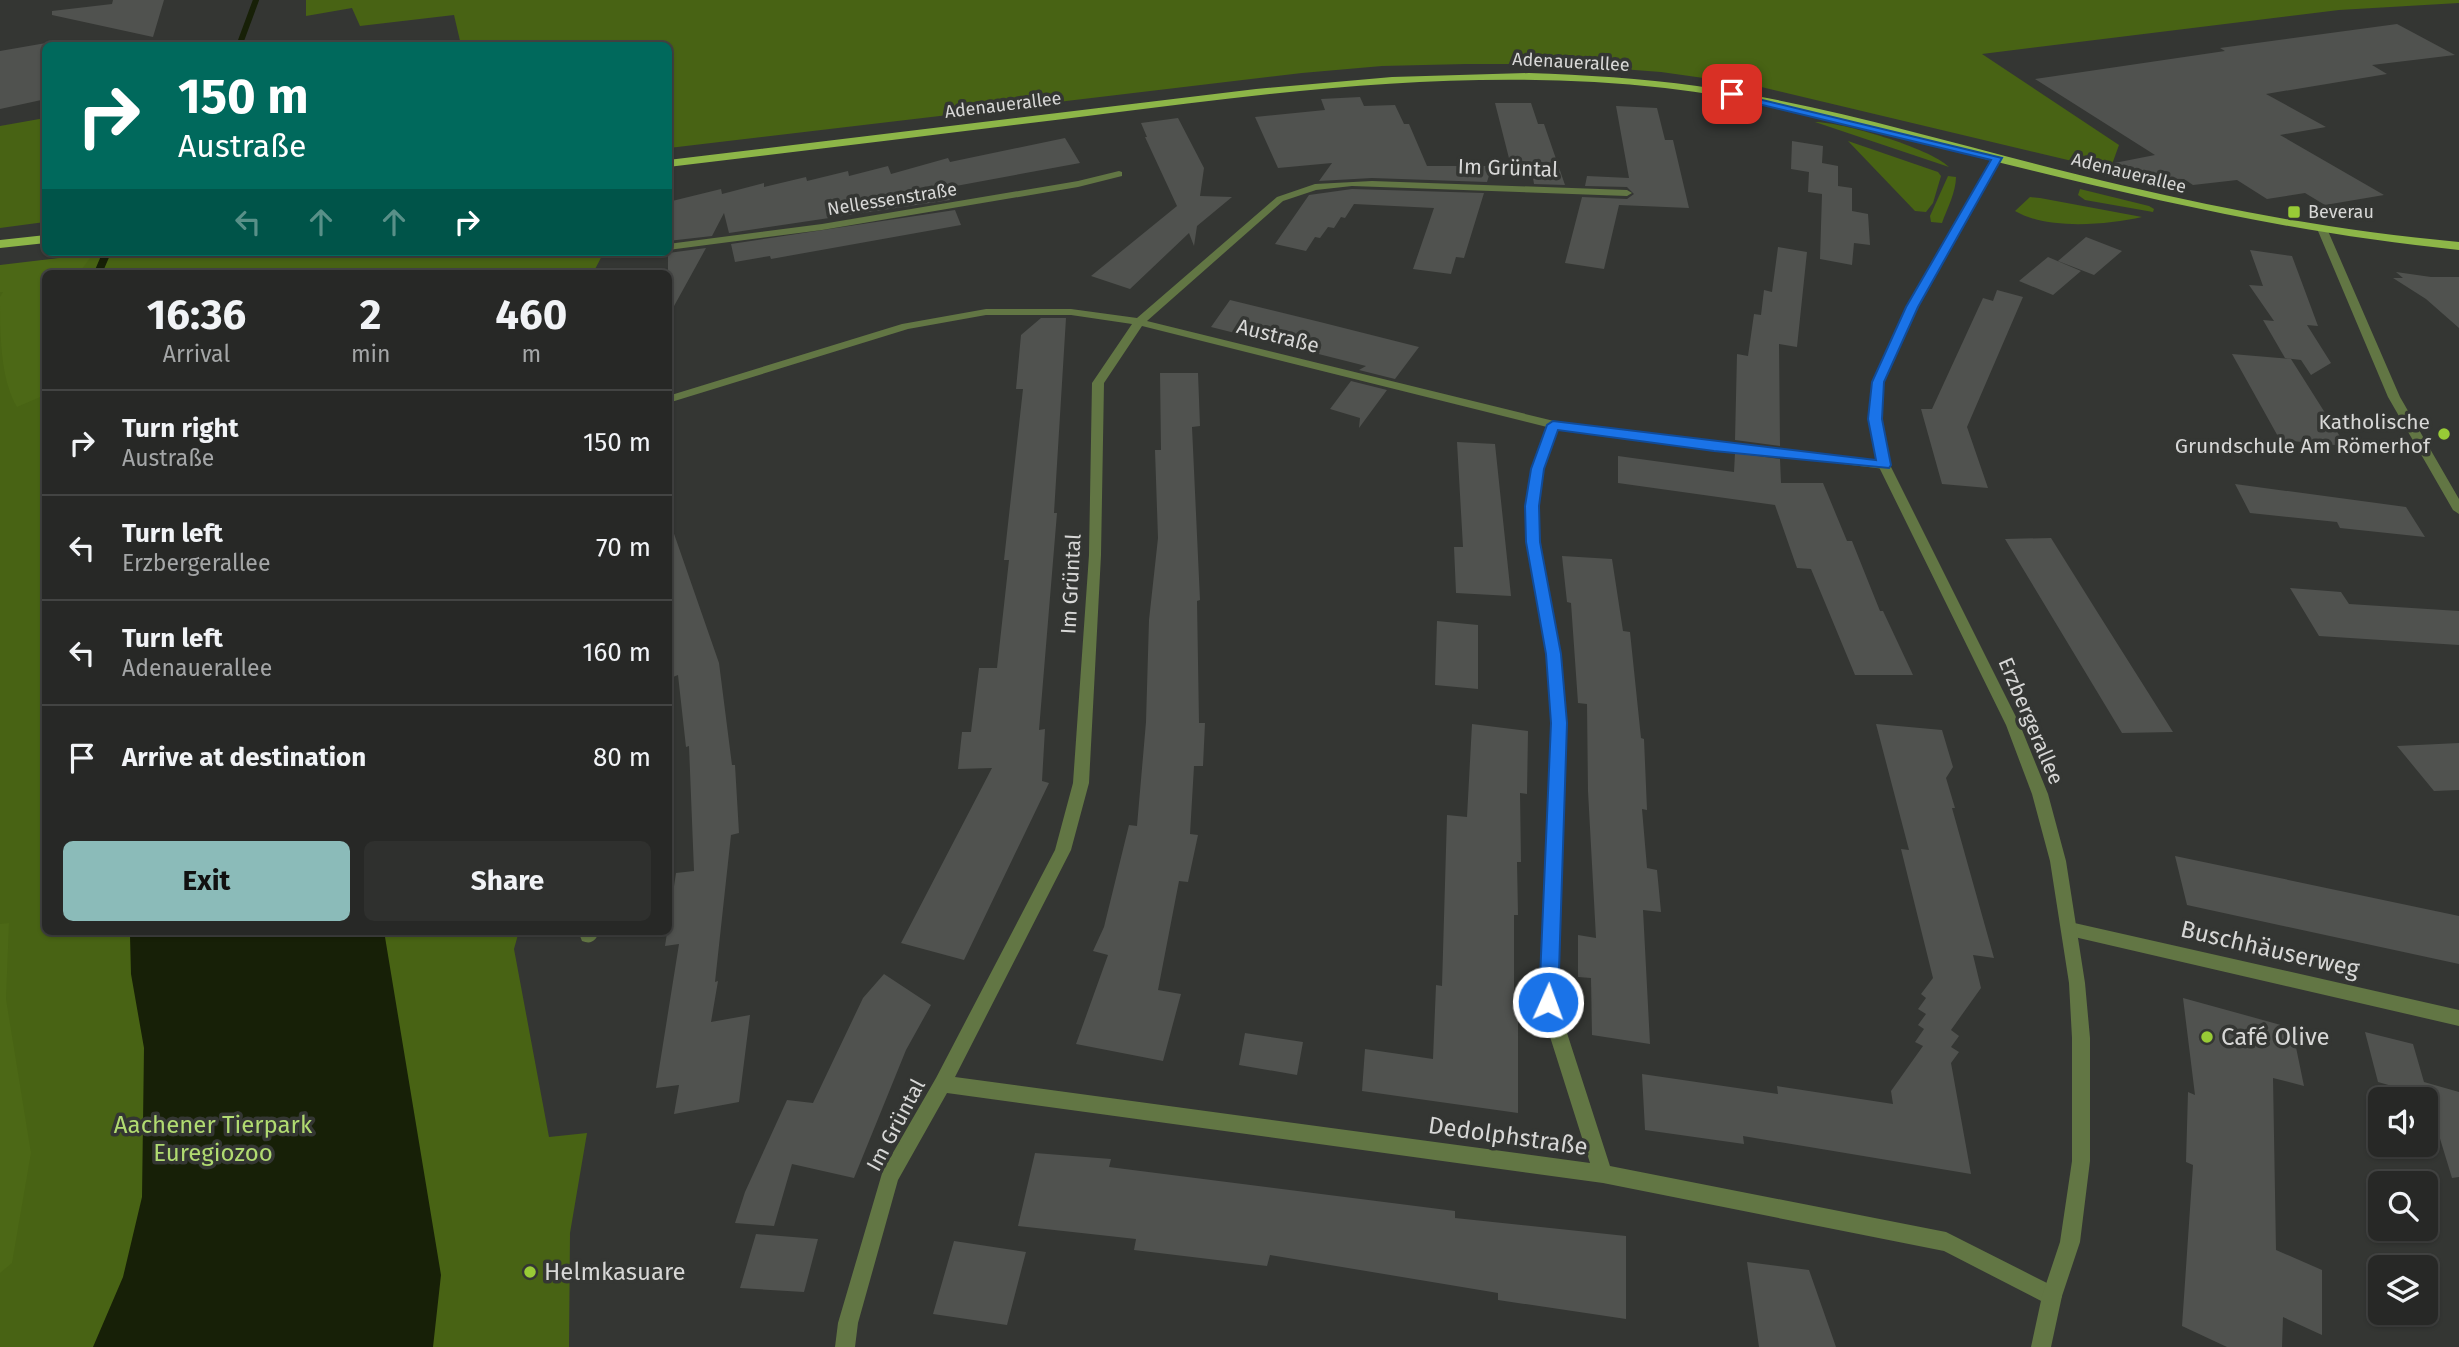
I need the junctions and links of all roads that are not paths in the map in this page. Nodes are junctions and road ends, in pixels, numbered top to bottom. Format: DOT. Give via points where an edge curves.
graph roads {
  1 [pos="1997,158"];
  2 [pos="672,164"];
  3 [pos="1119,174"];
  4 [pos="1627,193"];
  5 [pos="2323,231"];
  6 [pos="42,239"];
  7 [pos="0,244"];
  8 [pos="672,246"];
  9 [pos="2459,246"];
  10 [pos="1139,322"];
  11 [pos="672,399"];
  12 [pos="1553,425"];
  13 [pos="1884,465"];
  14 [pos="2459,510"];
  15 [pos="2070,929"];
  16 [pos="2459,1018"];
  17 [pos="942,1084"];
  18 [pos="1603,1174"];
  19 [pos="2052,1296"];
  20 [pos="845,1347"];
  21 [pos="2041,1347"];
  1 -- 2 [label="main road, Adenauerallee" via="1715,92 1662,84 1481,76 1326,84"];
  1 -- 5 [label="main road, Adenauerallee" via="2221,213"];
  1 -- 13 [label="street, Erzbergerallee" via="1912,307 1878,382 1875,419"];
  3 -- 8 [label="street, Nellessenstraße" via="822,227"];
  4 -- 10 [label="street, Im Grüntal" via="1335,184 1302,189 1280,199"];
  5 -- 9 [label="main road, Adenauerallee"];
  5 -- 14 [label="street" via="2394,397"];
  6 -- 7 [label="main road"];
  10 -- 11 [label="street, Austraße" via="1071,312 986,312 906,326"];
  10 -- 12 [label="street, Austraße"];
  10 -- 17 [label="street, Im Grüntal" via="1098,383 1095,555 1081,783 1063,850"];
  12 -- 13 [label="street, Austraße"];
  12 -- 18 [label="street" via="1532,506 1559,723 1548,1002"];
  13 -- 15 [label="street, Erzbergerallee" via="2013,725 2040,793"];
  15 -- 16 [label="street, Buschhäuserweg"];
  15 -- 19 [label="street, Erzbergerallee" via="2081,1038 2081,1161 2070,1242"];
  17 -- 18 [label="street, Dedolphstraße"];
  17 -- 20 [label="street, Im Grüntal" via="890,1177"];
  18 -- 19 [label="street, Dedolphstraße" via="1946,1242"];
  19 -- 21 [label="street, Erzbergerallee"];
}
